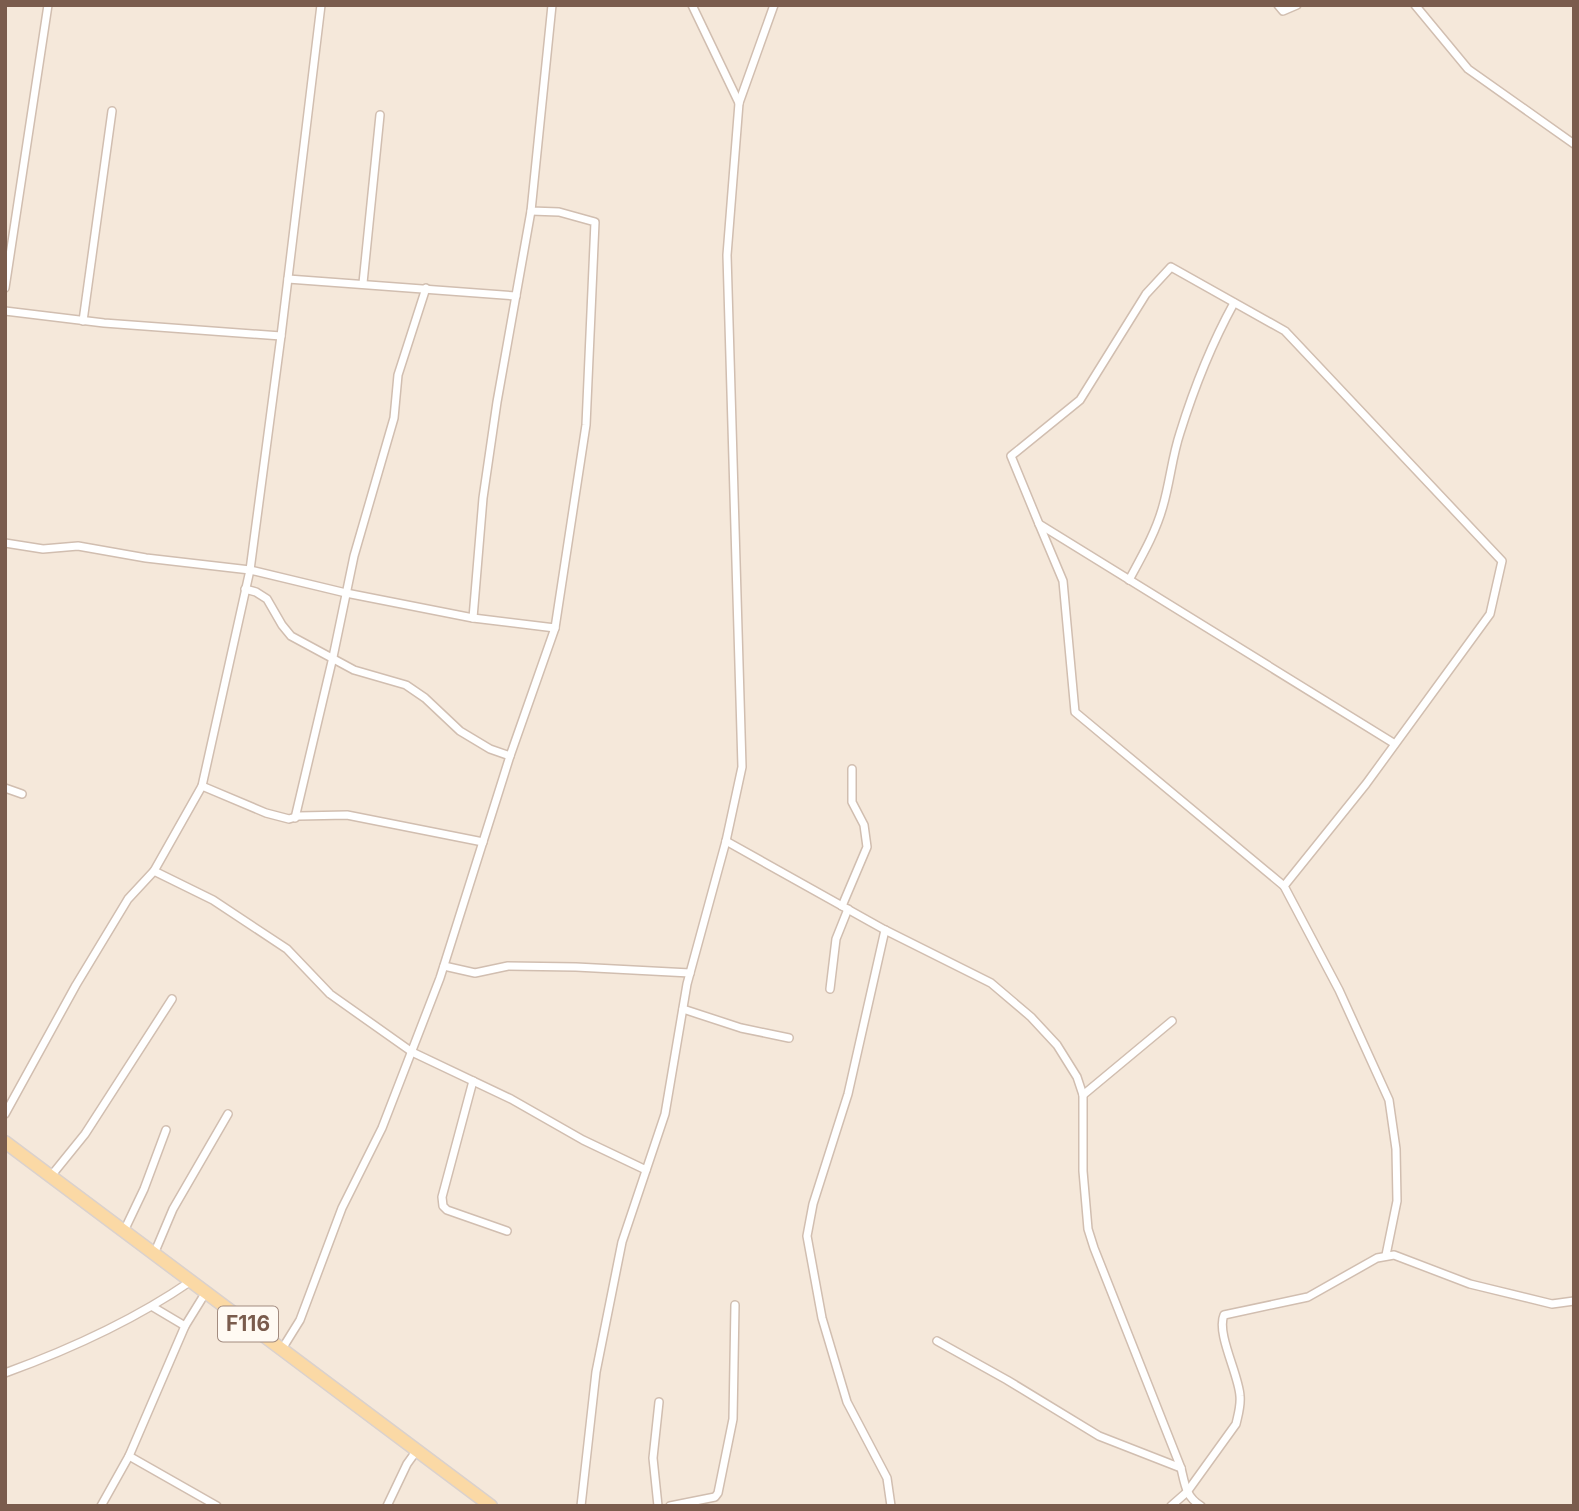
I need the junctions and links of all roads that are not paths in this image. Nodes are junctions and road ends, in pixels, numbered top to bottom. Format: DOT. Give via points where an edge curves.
graph roads {
  1 [pos="48,5"];
  2 [pos="321,5"];
  3 [pos="552,5"];
  4 [pos="692,5"];
  5 [pos="774,5"];
  6 [pos="1278,5"];
  7 [pos="1297,5"];
  8 [pos="1415,5"];
  9 [pos="739,103"];
  10 [pos="112,111"];
  11 [pos="380,115"];
  12 [pos="1574,144"];
  13 [pos="531,211"];
  14 [pos="288,279"];
  15 [pos="363,283"];
  16 [pos="5,288"];
  17 [pos="426,288"];
  18 [pos="516,296"];
  19 [pos="1234,303"];
  20 [pos="5,311"];
  21 [pos="83,321"];
  22 [pos="281,336"];
  23 [pos="1039,524"];
  24 [pos="5,543"];
  25 [pos="250,570"];
  26 [pos="1129,580"];
  27 [pos="245,589"];
  28 [pos="346,593"];
  29 [pos="473,618"];
  30 [pos="555,628"];
  31 [pos="333,657"];
  32 [pos="1395,744"];
  33 [pos="510,755"];
  34 [pos="852,769"];
  35 [pos="202,786"];
  36 [pos="5,788"];
  37 [pos="22,794"];
  38 [pos="295,818"];
  39 [pos="726,841"];
  40 [pos="483,842"];
  41 [pos="154,871"];
  42 [pos="1284,886"];
  43 [pos="845,908"];
  44 [pos="885,930"];
  45 [pos="444,966"];
  46 [pos="690,973"];
  47 [pos="830,989"];
  48 [pos="172,999"];
  49 [pos="683,1009"];
  50 [pos="1172,1021"];
  51 [pos="789,1038"];
  52 [pos="412,1052"];
  53 [pos="473,1081"];
  54 [pos="1083,1095"];
  55 [pos="5,1114"];
  56 [pos="228,1114"];
  57 [pos="166,1130"];
  58 [pos="5,1142"];
  59 [pos="646,1170"];
  60 [pos="51,1176"];
  61 [pos="124,1231"];
  62 [pos="507,1231"];
  63 [pos="154,1254"];
  64 [pos="1386,1255"];
  65 [pos="191,1281"];
  66 [pos="206,1292"];
  67 [pos="1574,1301"];
  68 [pos="735,1305"];
  69 [pos="153,1307"];
  70 [pos="185,1326"];
  71 [pos="937,1341"];
  72 [pos="282,1349"];
  73 [pos="5,1373"];
  74 [pos="659,1402"];
  75 [pos="417,1450"];
  76 [pos="129,1456"];
  77 [pos="1181,1468"];
  78 [pos="1187,1492"];
  79 [pos="101,1506"];
  80 [pos="217,1506"];
  81 [pos="387,1506"];
  82 [pos="491,1506"];
  83 [pos="581,1506"];
  84 [pos="658,1506"];
  85 [pos="670,1506"];
  86 [pos="891,1506"];
  87 [pos="1171,1506"];
  88 [pos="1201,1506"];
  1 -- 16 [label="street"];
  2 -- 14 [label="street"];
  3 -- 13 [label="street"];
  4 -- 9 [label="street"];
  5 -- 9 [label="street"];
  6 -- 7 [label="street" via="1283,11"];
  8 -- 12 [label="street" via="1468,69"];
  9 -- 39 [label="street" via="727,255 742,767"];
  10 -- 21 [label="street"];
  11 -- 15 [label="street"];
  13 -- 18 [label="street"];
  13 -- 30 [label="street" via="559,212 595,222 586,425"];
  14 -- 15 [label="street"];
  14 -- 22 [label="street"];
  15 -- 17 [label="street"];
  17 -- 18 [label="street"];
  17 -- 28 [label="street" via="398,375 390,436"];
  18 -- 29 [label="street" via="483,498"];
  19 -- 23 [label="street" via="1171,267 1146,294 1080,400 1011,456"];
  19 -- 26 [label="street" via="1184,422 1163,506"];
  19 -- 32 [label="street" via="1285,331 1502,561 1490,614"];
  20 -- 21 [label="street"];
  21 -- 22 [label="street"];
  22 -- 25 [label="street"];
  23 -- 26 [label="street"];
  23 -- 42 [label="street" via="1063,581 1075,712"];
  24 -- 25 [label="street" via="43,549 78,546"];
  25 -- 27 [label="street"];
  25 -- 28 [label="street"];
  26 -- 32 [label="street"];
  27 -- 31 [label="street" via="267,599 291,636"];
  27 -- 35 [label="street"];
  28 -- 29 [label="street"];
  28 -- 31 [label="street"];
  29 -- 30 [label="street"];
  30 -- 33 [label="street"];
  31 -- 33 [label="street" via="354,670 406,685 460,731"];
  31 -- 38 [label="street"];
  32 -- 42 [label="street"];
  33 -- 40 [label="street"];
  34 -- 43 [label="street" via="852,802 864,825 867,847"];
  35 -- 38 [label="street" via="266,813"];
  35 -- 41 [label="street"];
  36 -- 37 [label="street"];
  38 -- 40 [label="street" via="347,815"];
  39 -- 43 [label="street"];
  39 -- 46 [label="street"];
  40 -- 45 [label="street"];
  41 -- 52 [label="street" via="213,900 286,949 330,994"];
  41 -- 55 [label="street" via="128,899"];
  42 -- 64 [label="street" via="1339,990 1389,1100 1396,1149 1396,1201"];
  43 -- 44 [label="street"];
  43 -- 47 [label="street"];
  44 -- 54 [label="street" via="991,983 1057,1045"];
  44 -- 86 [label="street" via="848,1094 807,1236 822,1318 847,1402 887,1478"];
  45 -- 46 [label="street" via="475,973 508,966"];
  45 -- 52 [label="street"];
  46 -- 49 [label="street"];
  48 -- 60 [label="street" via="85,1134"];
  49 -- 51 [label="street"];
  49 -- 59 [label="street" via="665,1114"];
  50 -- 54 [label="street"];
  52 -- 53 [label="street"];
  52 -- 72 [label="street" via="382,1128 342,1208 300,1320"];
  53 -- 59 [label="street"];
  53 -- 62 [label="street" via="443,1206"];
  54 -- 77 [label="street" via="1088,1229"];
  56 -- 63 [label="street" via="173,1209"];
  57 -- 61 [label="street"];
  58 -- 60 [label="main road, F116"];
  59 -- 83 [label="street" via="622,1242 596,1371"];
  60 -- 61 [label="main road, F116"];
  61 -- 63 [label="main road, F116"];
  63 -- 65 [label="main road, F116"];
  64 -- 67 [label="street" via="1470,1284 1552,1304"];
  64 -- 78 [label="street" via="1308,1297 1224,1315 1222,1326 1239,1385 1239,1411 1236,1424"];
  65 -- 66 [label="main road, F116"];
  65 -- 69 [label="street"];
  66 -- 70 [label="street"];
  66 -- 72 [label="main road, F116"];
  68 -- 85 [label="street" via="733,1419 718,1493"];
  69 -- 70 [label="street"];
  69 -- 73 [label="street" via="83,1343"];
  70 -- 76 [label="street"];
  71 -- 77 [label="street" via="1099,1436"];
  72 -- 75 [label="main road, F116"];
  74 -- 84 [label="street" via="653,1458"];
  75 -- 81 [label="street"];
  75 -- 82 [label="main road, F116"];
  76 -- 79 [label="street"];
  76 -- 80 [label="street"];
  77 -- 78 [label="street"];
  78 -- 87 [label="street"];
  78 -- 88 [label="street"];
}
